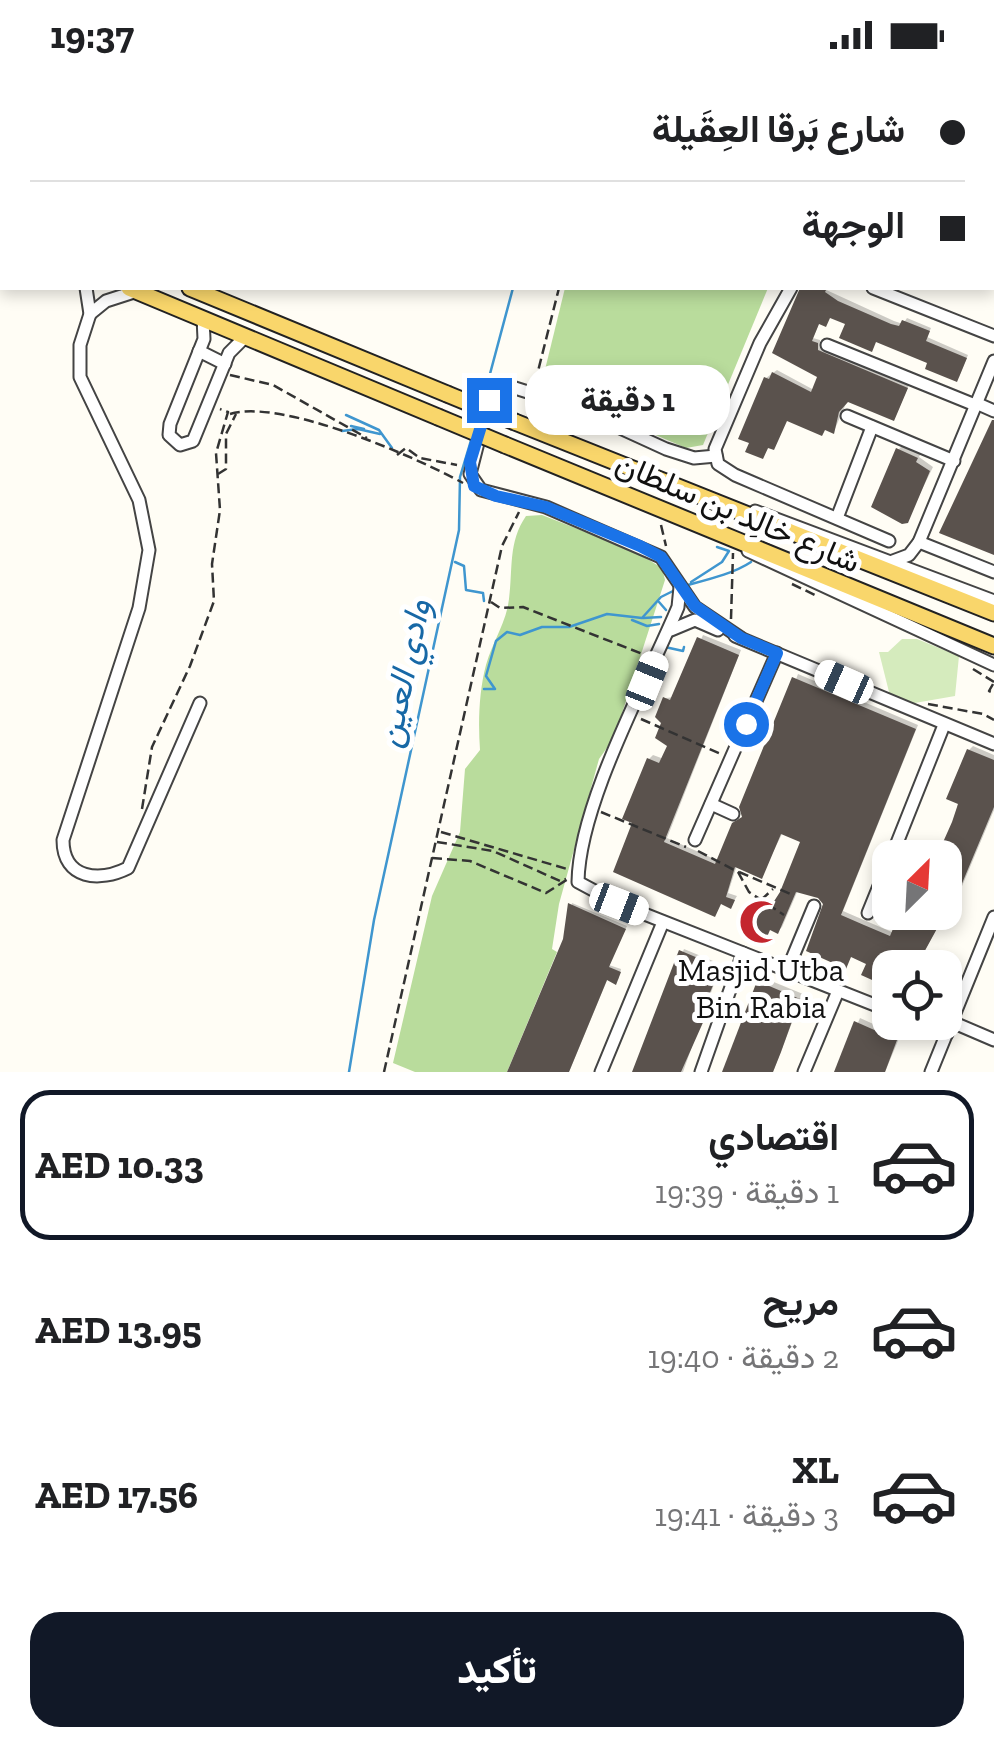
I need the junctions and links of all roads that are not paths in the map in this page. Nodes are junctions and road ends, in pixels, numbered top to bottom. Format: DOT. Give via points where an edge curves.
graph roads {
  1 [pos="86,290"];
  2 [pos="131,290"];
  3 [pos="135,290"];
  4 [pos="790,290"];
  5 [pos="878,290"];
  6 [pos="224,294"];
  7 [pos="90,314"];
  8 [pos="203,318"];
  9 [pos="246,336"];
  10 [pos="994,336"];
  11 [pos="827,345"];
  12 [pos="199,352"];
  13 [pos="994,361"];
  14 [pos="223,369"];
  15 [pos="976,404"];
  16 [pos="994,411"];
  17 [pos="847,416"];
  18 [pos="872,427"];
  19 [pos="716,456"];
  20 [pos="954,461"];
  21 [pos="732,506"];
  22 [pos="838,518"];
  23 [pos="718,533"];
  24 [pos="889,541"];
  25 [pos="919,542"];
  26 [pos="892,561"];
  27 [pos="922,572"];
  28 [pos="994,572"];
  29 [pos="680,587"];
  30 [pos="994,599"];
  31 [pos="705,614"];
  32 [pos="994,614"];
  33 [pos="674,618"];
  34 [pos="666,636"];
  35 [pos="741,638"];
  36 [pos="994,646"];
  37 [pos="777,653"];
  38 [pos="994,665"];
  39 [pos="200,703"];
  40 [pos="944,725"];
  41 [pos="994,744"];
  42 [pos="712,804"];
  43 [pos="733,814"];
  44 [pos="696,840"];
  45 [pos="897,840"];
  46 [pos="872,903"];
  47 [pos="814,906"];
  48 [pos="868,913"];
  49 [pos="994,917"];
  50 [pos="663,922"];
  51 [pos="743,953"];
  52 [pos="787,971"];
  53 [pos="838,990"];
  54 [pos="962,996"];
  55 [pos="872,1004"];
  56 [pos="962,1031"];
  57 [pos="945,1040"];
  58 [pos="994,1040"];
  59 [pos="934,1070"];
  60 [pos="601,1072"];
  61 [pos="701,1072"];
  62 [pos="804,1072"];
  1 -- 7 [label="street"];
  2 -- 7 [label="street"];
  3 -- 8 [label="main road, شارع خالِد بن سلطان"];
  4 -- 19 [label="street" via="760,343"];
  5 -- 10 [label="street"];
  6 -- 21 [label="main road, شارع خالِد بن سلطان, bridge" via="447,394"];
  7 -- 39 [label="street" via="80,345 80,377 139,500 148,550 139,608 65,830 63,850 80,873 108,878 128,868"];
  8 -- 9 [label="main road, شارع خالِد بن سلطان"];
  8 -- 12 [label="street"];
  9 -- 14 [label="street"];
  9 -- 23 [label="main road, شارع خالِد بن سلطان, bridge"];
  11 -- 15 [label="street"];
  12 -- 14 [label="street"];
  12 -- 14 [label="street" via="170,424 174,443 193,441"];
  13 -- 15 [label="street"];
  15 -- 16 [label="street"];
  15 -- 20 [label="street"];
  17 -- 18 [label="street"];
  18 -- 20 [label="street"];
  18 -- 22 [label="street"];
  19 -- 22 [label="street" via="735,475"];
  19 -- 29 [label="street" via="666,450 515,388 489,400 470,462 474,486 546,507 661,557"];
  20 -- 25 [label="street"];
  21 -- 26 [label="street"];
  21 -- 32 [label="main road, شارع خالِد بن سلطان"];
  22 -- 24 [label="street"];
  23 -- 36 [label="main road, شارع خالِد بن سلطان"];
  23 -- 38 [label="street" via="770,564"];
  25 -- 26 [label="street"];
  25 -- 27 [label="street"];
  25 -- 28 [label="street"];
  26 -- 27 [label="street"];
  27 -- 30 [label="street"];
  29 -- 31 [label="street"];
  29 -- 33 [label="street"];
  31 -- 33 [label="street" via="687,610"];
  31 -- 35 [label="street"];
  33 -- 34 [label="street"];
  34 -- 35 [label="street" via="695,620"];
  34 -- 50 [label="street" via="574,874 578,882"];
  35 -- 37 [label="street"];
  37 -- 40 [label="street"];
  37 -- 42 [label="street"];
  40 -- 41 [label="street"];
  40 -- 45 [label="street"];
  42 -- 43 [label="street"];
  42 -- 44 [label="street"];
  46 -- 48 [label="street"];
  47 -- 52 [label="street"];
  49 -- 54 [label="street"];
  50 -- 51 [label="street"];
  50 -- 60 [label="street"];
  51 -- 52 [label="street"];
  51 -- 61 [label="street"];
  52 -- 53 [label="street"];
  53 -- 55 [label="street"];
  53 -- 62 [label="street"];
  56 -- 58 [label="street"];
  57 -- 59 [label="street"];
}
